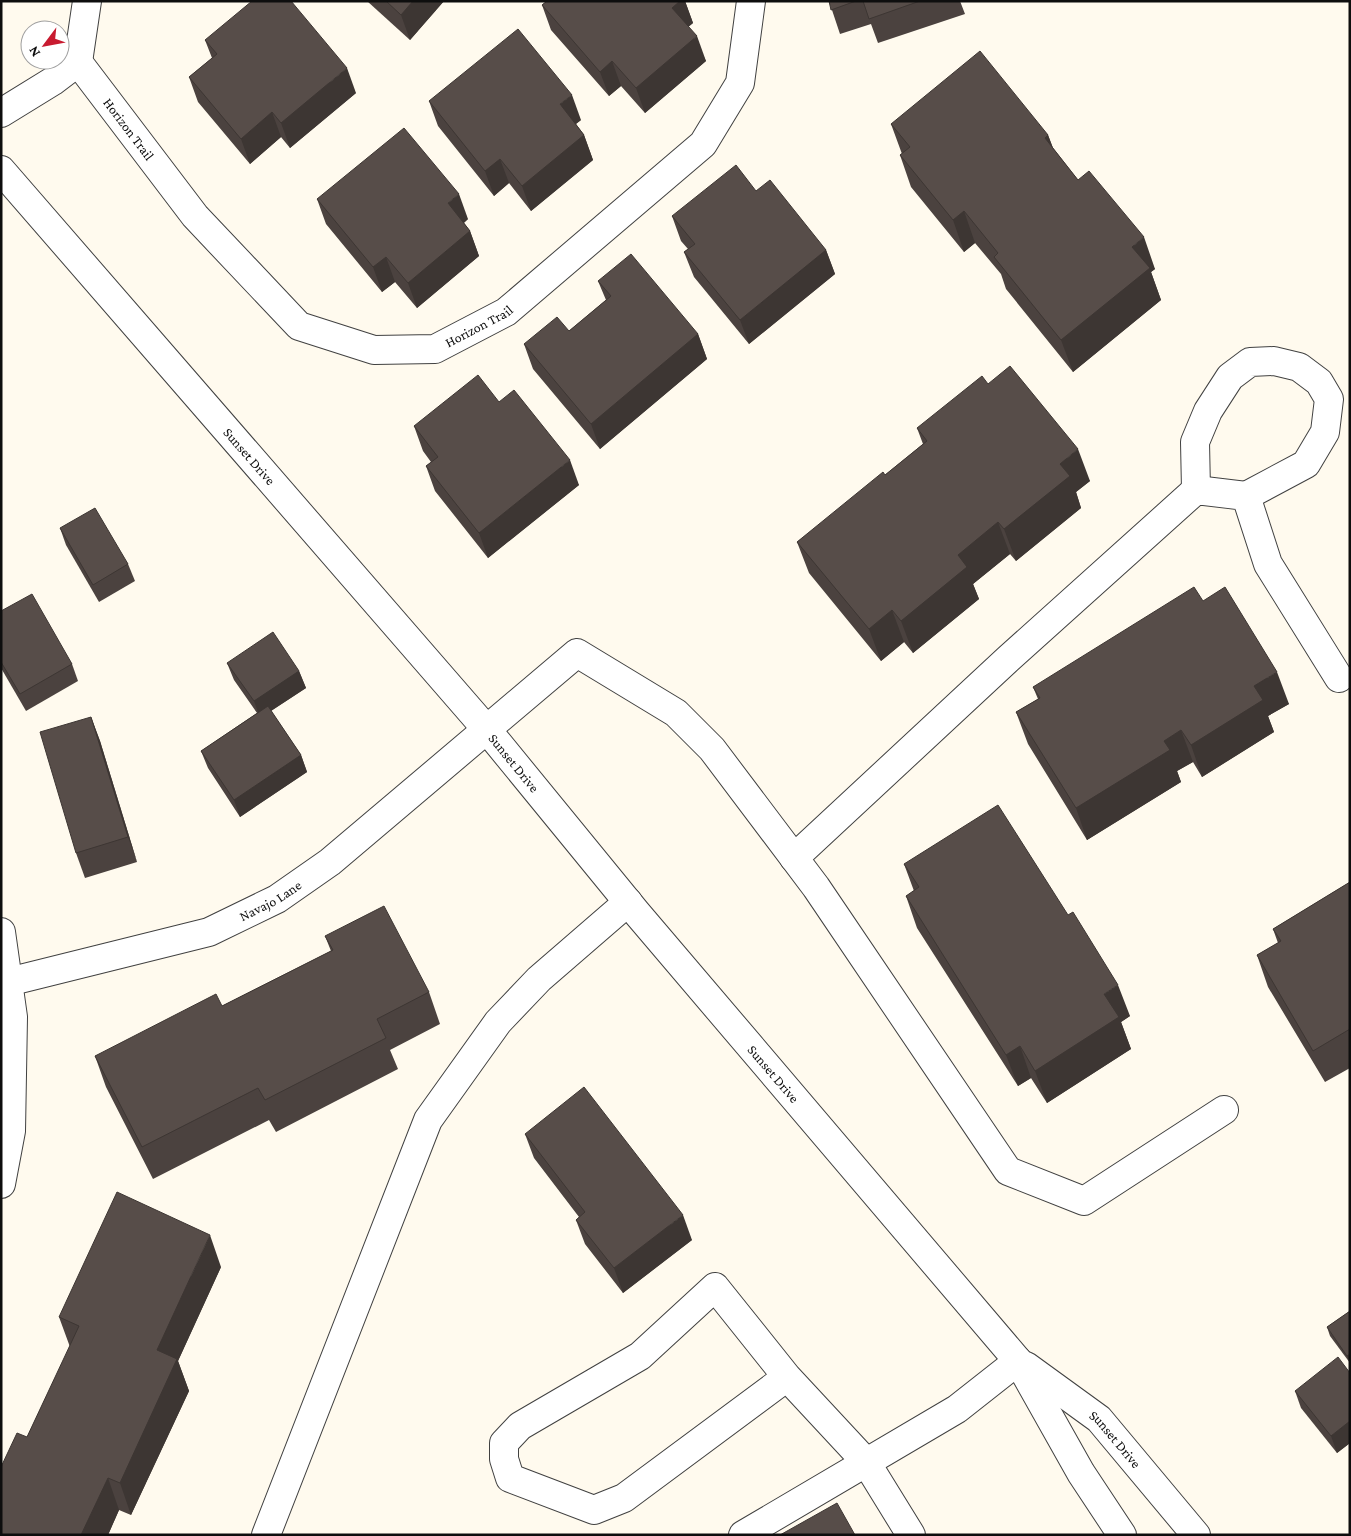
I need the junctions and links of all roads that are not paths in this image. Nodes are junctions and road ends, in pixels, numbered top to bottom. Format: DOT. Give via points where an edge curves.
graph roads {
  1 [pos="87,1"];
  2 [pos="751,1"];
  3 [pos="78,62"];
  4 [pos="1,113"];
  5 [pos="1,170"];
  6 [pos="1196,490"];
  7 [pos="1246,496"];
  8 [pos="1339,678"];
  9 [pos="488,731"];
  10 [pos="794,858"];
  11 [pos="628,902"];
  12 [pos="1,932"];
  13 [pos="8,982"];
  14 [pos="1224,1110"];
  15 [pos="1,1184"];
  16 [pos="1018,1361"];
  17 [pos="788,1377"];
  18 [pos="866,1462"];
  19 [pos="266,1535"];
  20 [pos="743,1535"];
  21 [pos="911,1535"];
  22 [pos="1122,1535"];
  23 [pos="1196,1535"];
  1 -- 3 [label="street"];
  2 -- 3 [label="street, Horizon Trail" via="740,83 703,144 506,312 435,349 374,350 299,326 195,216"];
  3 -- 4 [label="street"];
  5 -- 9 [label="street, Sunset Drive"];
  6 -- 7 [label="street"];
  6 -- 7 [label="street" via="1195,442 1208,411 1230,376 1250,362 1274,361 1299,367 1319,382 1329,399 1325,432 1306,464"];
  6 -- 10 [label="street"];
  7 -- 8 [label="street" via="1268,564"];
  9 -- 10 [label="street, Navajo Lane" via="578,653 676,713 712,749"];
  9 -- 11 [label="street, Sunset Drive"];
  9 -- 13 [label="street, Navajo Lane" via="330,862 277,899 209,932"];
  10 -- 14 [label="street" via="1008,1171 1084,1201"];
  11 -- 16 [label="street, Sunset Drive"];
  11 -- 19 [label="street" via="540,979 498,1022 428,1120"];
  12 -- 13 [label="street"];
  13 -- 15 [label="street" via="13,1017 11,1131"];
  16 -- 18 [label="street" via="957,1409"];
  16 -- 22 [label="street, Sunset Drive" via="1081,1473"];
  16 -- 23 [label="street, Sunset Drive" via="1099,1419"];
  17 -- 17 [label="street" via="715,1287 640,1356 520,1426 504,1444 504,1459 510,1478 594,1510 624,1498"];
  17 -- 18 [label="street"];
  18 -- 20 [label="street"];
  18 -- 21 [label="street"];
}
